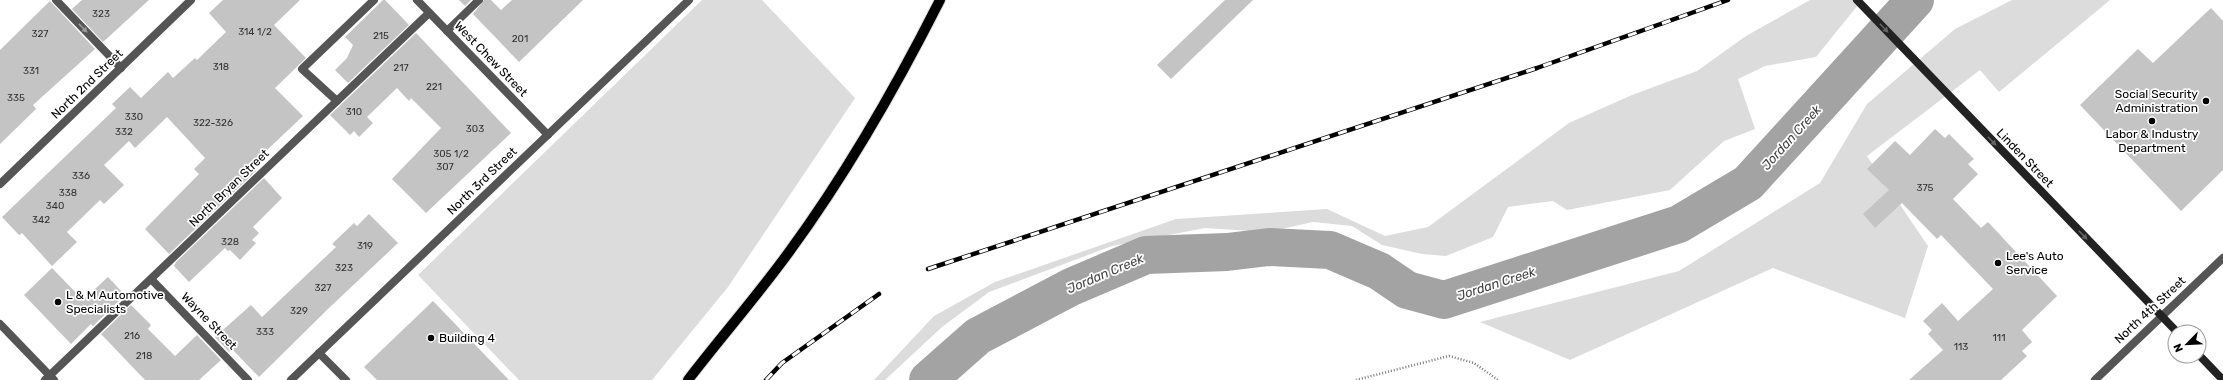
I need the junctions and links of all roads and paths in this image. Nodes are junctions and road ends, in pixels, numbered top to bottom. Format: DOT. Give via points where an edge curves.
graph roads {
  1 [pos="56,0"];
  2 [pos="191,0"];
  3 [pos="374,0"];
  4 [pos="417,0"];
  5 [pos="479,0"];
  6 [pos="689,0"];
  7 [pos="940,0"];
  8 [pos="1857,0"];
  9 [pos="429,12"];
  10 [pos="447,31"];
  11 [pos="121,68"];
  12 [pos="337,101"];
  13 [pos="548,135"];
  14 [pos="0,184"];
  15 [pos="2223,258"];
  16 [pos="152,280"];
  17 [pos="2161,316"];
  18 [pos="0,324"];
  19 [pos="2169,324"];
  20 [pos="319,353"];
  21 [pos="2207,363"];
  22 [pos="50,378"];
  23 [pos="248,380"];
  24 [pos="291,380"];
  25 [pos="346,380"];
  26 [pos="688,380"];
  27 [pos="1356,380"];
  28 [pos="1498,380"];
  29 [pos="2095,380"];
  30 [pos="2223,380"];
  1 -- 11 [label="street, one-way"];
  2 -- 11 [label="street, North 2nd Street"];
  3 -- 12 [label="street" via="302,69"];
  4 -- 9 [label="street, West Chew Street"];
  5 -- 10 [label="street"];
  6 -- 13 [label="street, North 3rd Street"];
  7 -- 26 [label="main road" via="883,107 833,186 789,252"];
  8 -- 17 [label="main road, Linden Street, one-way"];
  9 -- 10 [label="street, West Chew Street"];
  9 -- 12 [label="street, North Bryan Street"];
  10 -- 13 [label="street, West Chew Street"];
  11 -- 14 [label="street, North 2nd Street"];
  12 -- 16 [label="street, North Bryan Street"];
  13 -- 20 [label="street, North 3rd Street"];
  15 -- 17 [label="street, North 4th Street"];
  16 -- 22 [label="street, North Bryan Street"];
  16 -- 23 [label="street, Wayne Street"];
  17 -- 19 [label="main road, Linden Street"];
  17 -- 29 [label="street, North 4th Street"];
  18 -- 22 [label="street"];
  20 -- 24 [label="street, North 3rd Street"];
  20 -- 25 [label="street"];
  21 -- 30 [label="main road"];
  27 -- 28 [label="path" via="1449,356 1474,363"];
}
